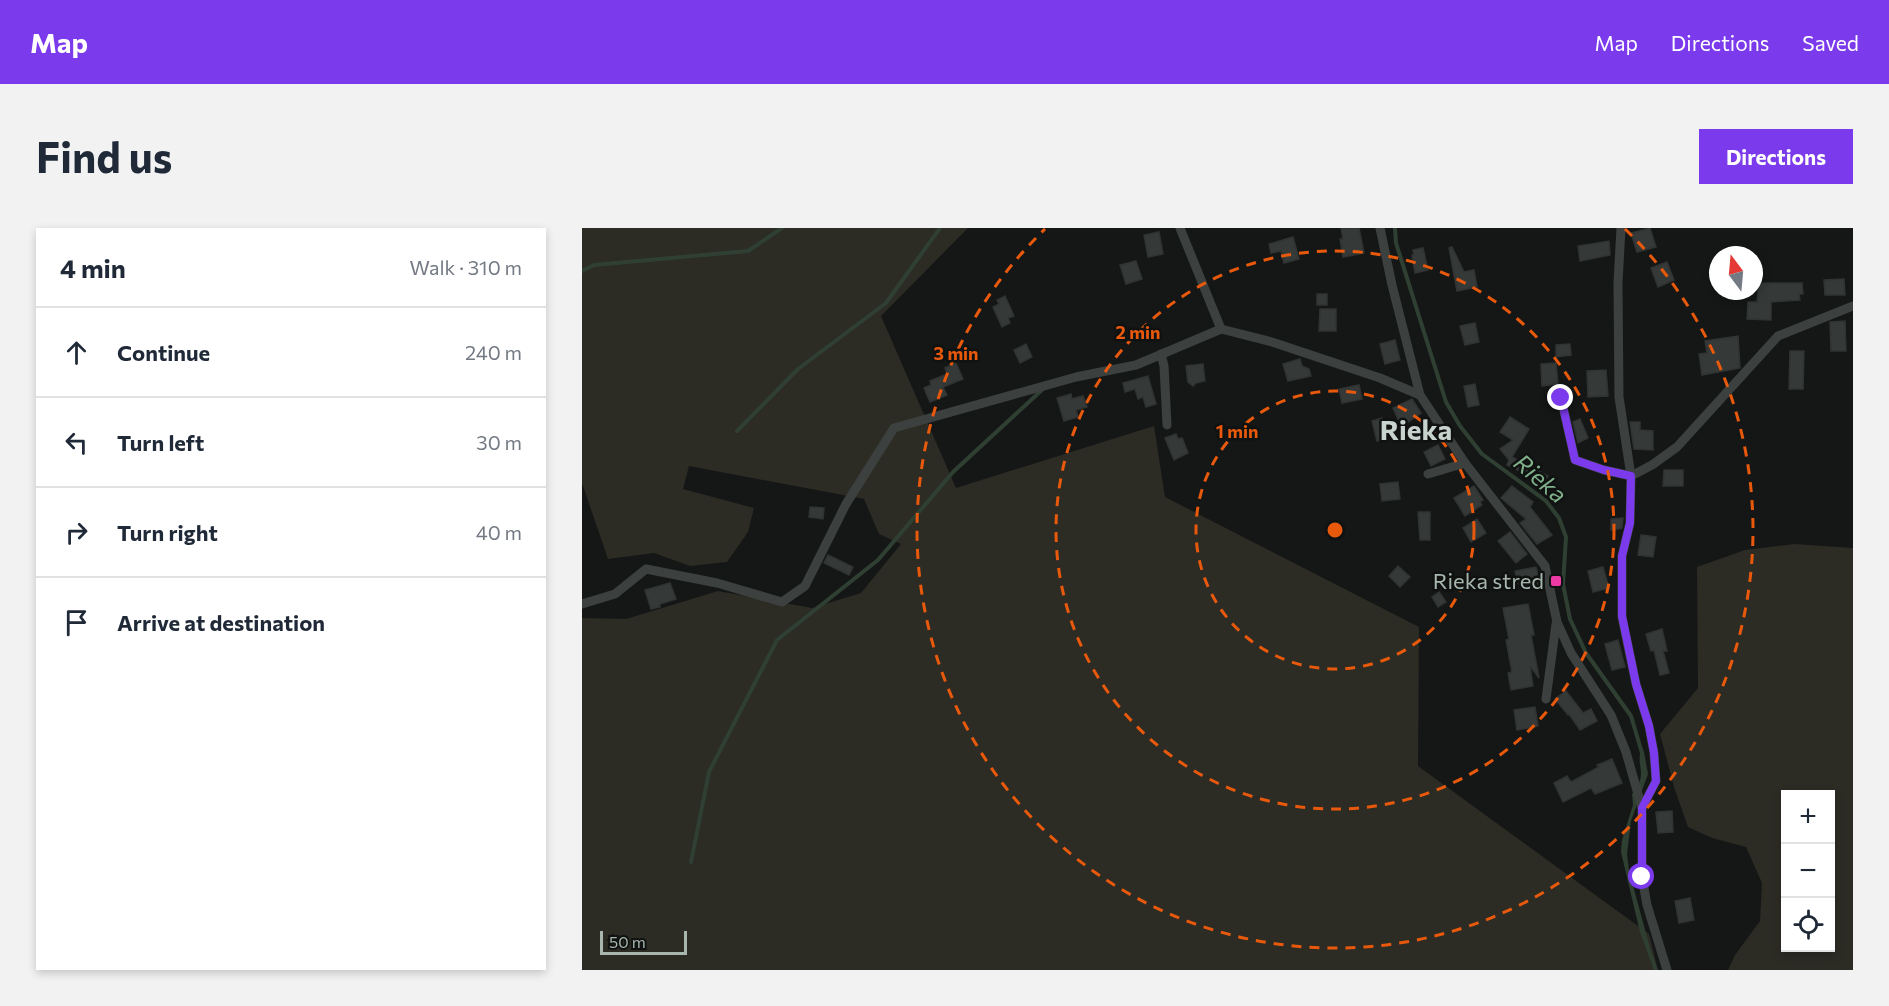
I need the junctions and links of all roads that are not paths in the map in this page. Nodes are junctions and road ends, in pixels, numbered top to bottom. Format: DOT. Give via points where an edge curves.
graph roads {
  1 [pos="1180,228"];
  2 [pos="1380,228"];
  3 [pos="1621,228"];
  4 [pos="1853,306"];
  5 [pos="1221,329"];
  6 [pos="1161,354"];
  7 [pos="1420,395"];
  8 [pos="1561,398"];
  9 [pos="1167,425"];
  10 [pos="1465,463"];
  11 [pos="1428,474"];
  12 [pos="1631,476"];
  13 [pos="582,604"];
  14 [pos="1557,622"];
  15 [pos="1546,699"];
  16 [pos="1641,806"];
  17 [pos="1666,970"];
  1 -- 5 [label="street"];
  2 -- 7 [label="street"];
  3 -- 12 [label="street" via="1619,397"];
  4 -- 12 [label="street" via="1778,336 1677,447"];
  5 -- 6 [label="street"];
  5 -- 7 [label="street" via="1272,342"];
  6 -- 9 [label="street"];
  6 -- 13 [label="street" via="1136,365 1076,377 894,428 846,504 805,586 782,602 717,583 646,569 615,594"];
  7 -- 10 [label="street"];
  8 -- 12 [label="street" via="1575,460"];
  10 -- 11 [label="street"];
  10 -- 14 [label="street" via="1545,566"];
  12 -- 16 [label="street" via="1630,523 1622,556 1622,616 1649,726 1656,781"];
  14 -- 15 [label="street"];
  14 -- 16 [label="street" via="1571,653 1611,715"];
  16 -- 17 [label="street" via="1645,896"];
}
